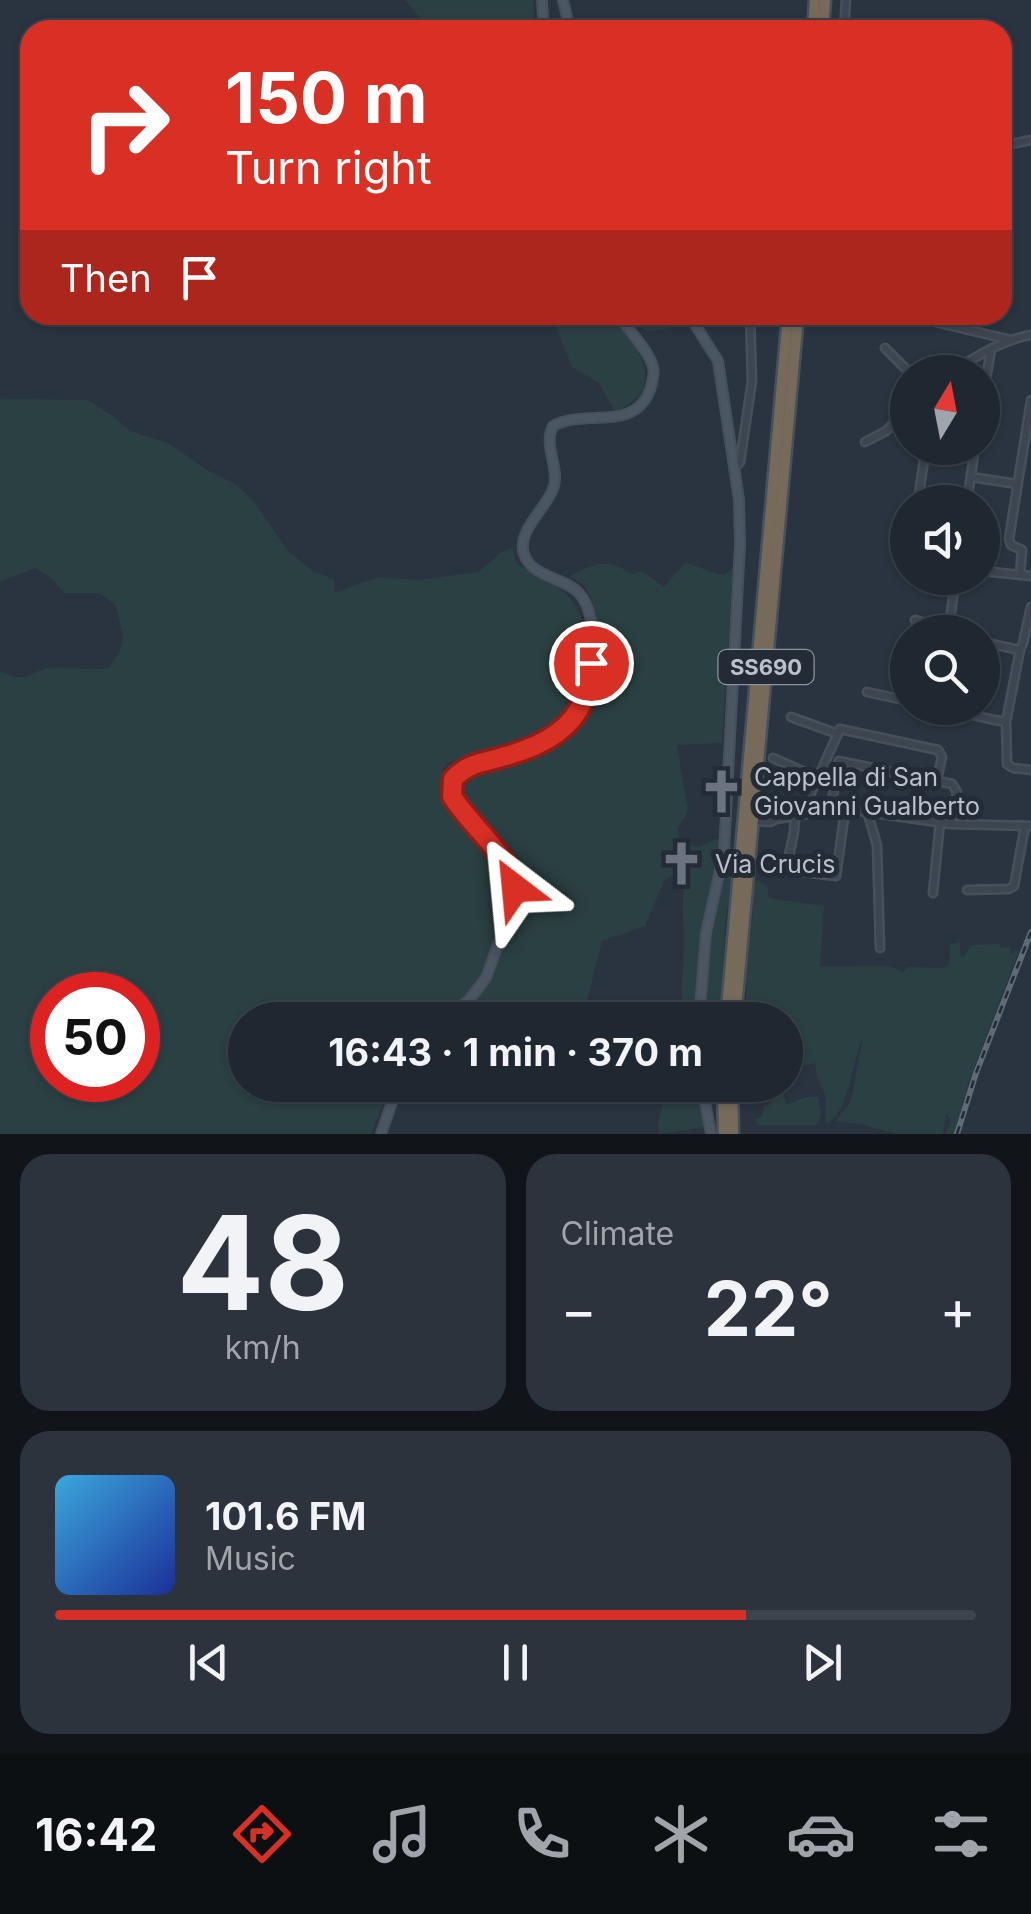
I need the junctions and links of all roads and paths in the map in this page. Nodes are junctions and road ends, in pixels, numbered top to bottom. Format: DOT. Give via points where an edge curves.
graph roads {
  1 [pos="625,325"];
  2 [pos="696,325"];
  3 [pos="750,325"];
  4 [pos="787,325"];
  5 [pos="797,325"];
  6 [pos="948,325"];
  7 [pos="1031,335"];
  8 [pos="1011,340"];
  9 [pos="886,348"];
  10 [pos="990,350"];
  11 [pos="893,355"];
  12 [pos="981,355"];
  13 [pos="989,355"];
  14 [pos="1031,400"];
  15 [pos="890,427"];
  16 [pos="865,442"];
  17 [pos="972,465"];
  18 [pos="735,466"];
  19 [pos="970,476"];
  20 [pos="1017,484"];
  21 [pos="969,485"];
  22 [pos="1000,573"];
  23 [pos="1020,574"];
  24 [pos="1031,576"];
  25 [pos="1031,607"];
  26 [pos="1000,646"];
  27 [pos="1020,650"];
  28 [pos="867,692"];
  29 [pos="890,696"];
  30 [pos="791,717"];
  31 [pos="1000,721"];
  32 [pos="1006,722"];
  33 [pos="838,734"];
  34 [pos="772,758"];
  35 [pos="1031,770"];
  36 [pos="818,778"];
  37 [pos="937,780"];
  38 [pos="845,811"];
  39 [pos="866,811"];
  40 [pos="830,812"];
  41 [pos="805,814"];
  42 [pos="795,816"];
  43 [pos="758,822"];
  44 [pos="940,822"];
  45 [pos="952,824"];
  46 [pos="1028,826"];
  47 [pos="967,890"];
  48 [pos="933,893"];
  49 [pos="880,948"];
  50 [pos="466,1002"];
  51 [pos="700,1002"];
  52 [pos="728,1002"];
  53 [pos="737,1002"];
  54 [pos="392,1102"];
  55 [pos="705,1102"];
  56 [pos="723,1102"];
  57 [pos="733,1102"];
  58 [pos="381,1134"];
  59 [pos="711,1134"];
  60 [pos="724,1134"];
  61 [pos="734,1134"];
  1 -- 50 [label="main road" via="654,368 646,398 625,416 569,418 553,426 548,440 554,485 523,544 528,563 585,601 593,632 587,690 577,714 560,730 516,754 470,765 453,779 452,796 516,884 486,978"];
  2 -- 18 [label="main road" via="718,361"];
  3 -- 18 [label="street" via="750,402"];
  4 -- 52 [label="highway, SS690"];
  5 -- 53 [label="highway, SS690"];
  6 -- 8 [label="street"];
  7 -- 8 [label="street"];
  8 -- 10 [label="street"];
  9 -- 11 [label="street"];
  10 -- 12 [label="street"];
  10 -- 13 [label="street"];
  14 -- 20 [label="street"];
  15 -- 16 [label="street"];
  17 -- 19 [label="street"];
  18 -- 51 [label="main road" via="740,545 724,852 706,933"];
  19 -- 20 [label="street"];
  19 -- 21 [label="street"];
  20 -- 23 [label="street" via="1009,541 1022,550"];
  22 -- 23 [label="street"];
  23 -- 24 [label="street"];
  25 -- 27 [label="street"];
  26 -- 27 [label="street"];
  27 -- 32 [label="street"];
  28 -- 29 [label="street"];
  30 -- 33 [label="street"];
  31 -- 32 [label="street"];
  32 -- 35 [label="street" via="1008,764"];
  33 -- 36 [label="street"];
  33 -- 37 [label="street" via="840,729 938,750"];
  34 -- 36 [label="street"];
  36 -- 41 [label="street"];
  37 -- 40 [label="street" via="838,761"];
  37 -- 45 [label="street" via="956,788"];
  38 -- 39 [label="street"];
  38 -- 40 [label="street"];
  38 -- 42 [label="street" via="836,876 786,870"];
  39 -- 44 [label="street"];
  39 -- 49 [label="street" via="878,852"];
  40 -- 41 [label="street"];
  41 -- 42 [label="street"];
  42 -- 43 [label="street"];
  44 -- 45 [label="street"];
  44 -- 48 [label="street"];
  45 -- 46 [label="street"];
  46 -- 47 [label="street" via="1014,886"];
  54 -- 58 [label="main road"];
  55 -- 59 [label="main road"];
  56 -- 60 [label="highway"];
  57 -- 61 [label="highway"];
}
